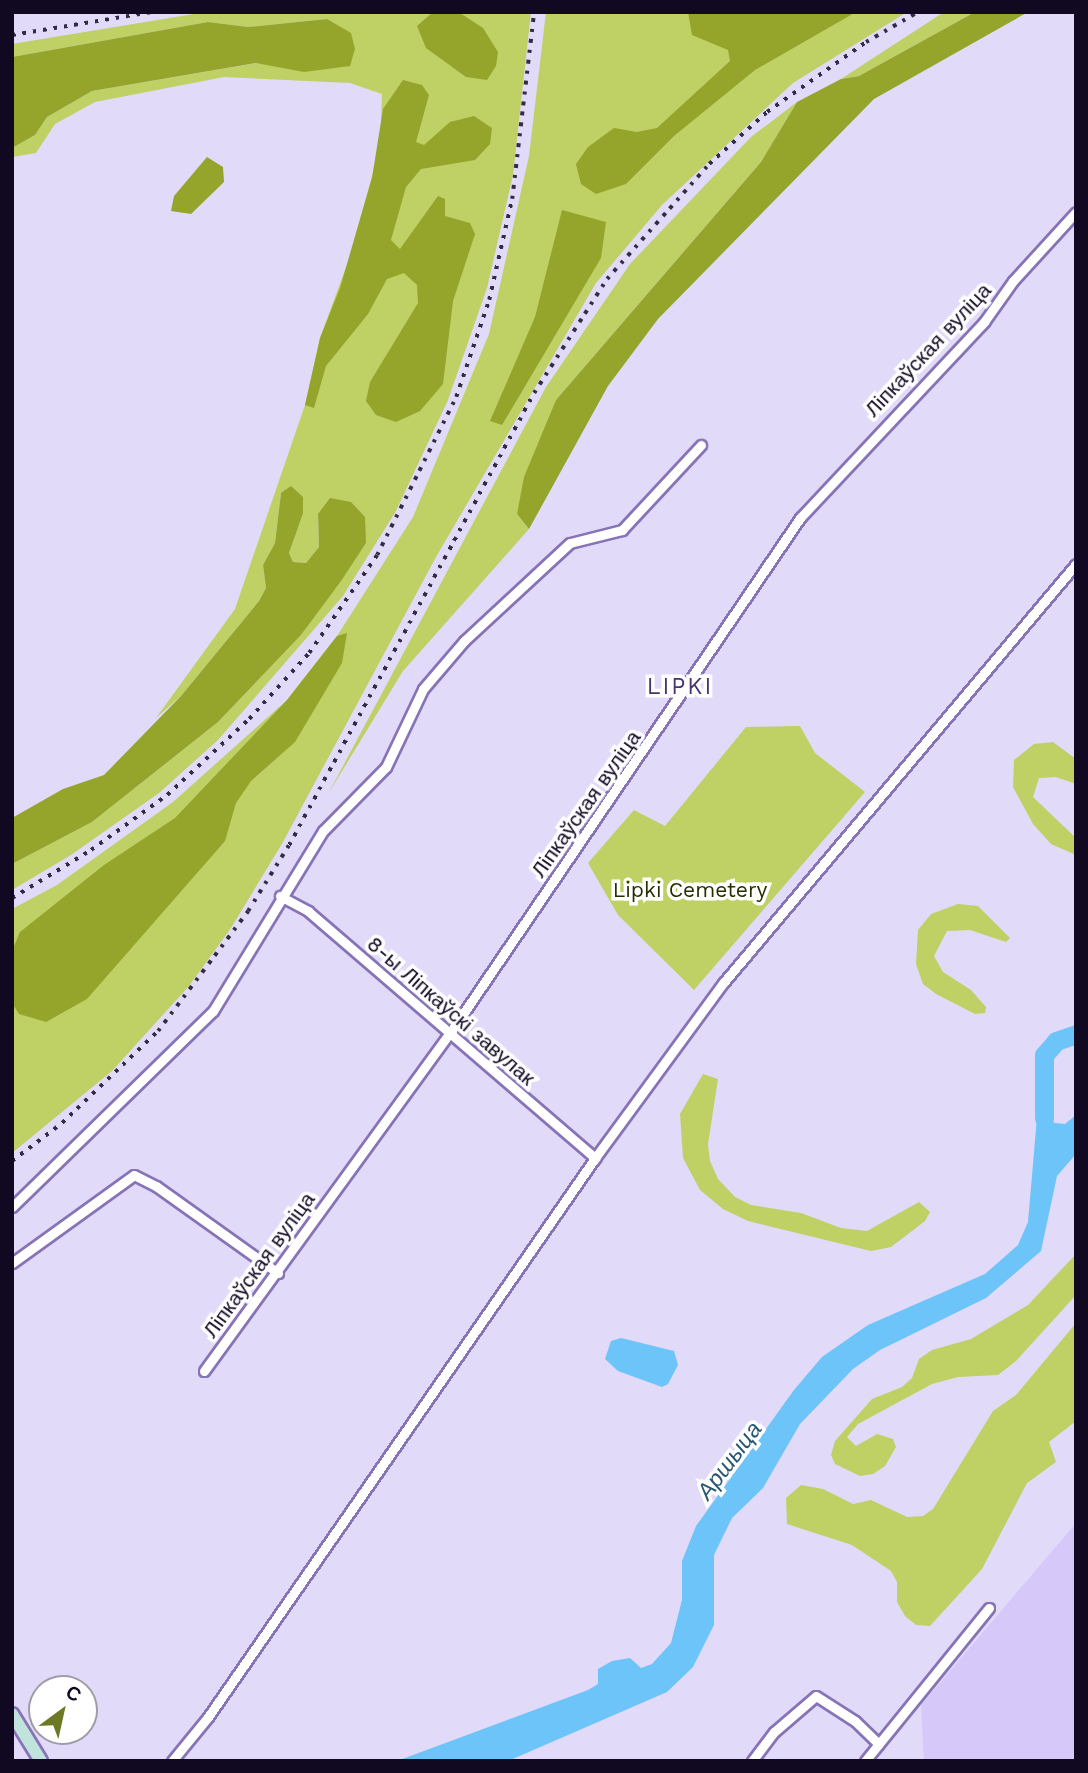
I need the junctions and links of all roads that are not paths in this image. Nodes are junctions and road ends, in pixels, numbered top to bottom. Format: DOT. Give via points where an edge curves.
graph roads {
  1 [pos="1076,212"];
  2 [pos="701,445"];
  3 [pos="1076,564"];
  4 [pos="280,896"];
  5 [pos="450,1033"];
  6 [pos="595,1158"];
  7 [pos="12,1207"];
  8 [pos="12,1263"];
  9 [pos="278,1273"];
  10 [pos="204,1371"];
  11 [pos="989,1608"];
  12 [pos="12,1714"];
  13 [pos="879,1744"];
  14 [pos="41,1761"];
  15 [pos="172,1761"];
  16 [pos="752,1761"];
  17 [pos="865,1761"];
  1 -- 5 [label="street, Ліпкаўская вуліца" via="1013,281 984,322 800,518"];
  2 -- 4 [label="street" via="622,530 570,543 464,641 424,689 386,767 323,831"];
  3 -- 6 [label="street" via="763,932"];
  4 -- 5 [label="street, 8-ы Ліпкаўскі завулак" via="308,911"];
  4 -- 7 [label="street" via="213,1012"];
  5 -- 6 [label="street, 8-ы Ліпкаўскі завулак"];
  5 -- 9 [label="street, Ліпкаўская вуліца"];
  6 -- 15 [label="street" via="330,1544"];
  8 -- 9 [label="street" via="134,1175"];
  9 -- 10 [label="street, Ліпкаўская вуліца"];
  11 -- 13 [label="street"];
  12 -- 14 [label="street"];
  13 -- 16 [label="street" via="855,1721 816,1696 774,1732"];
  13 -- 17 [label="street"];
}
